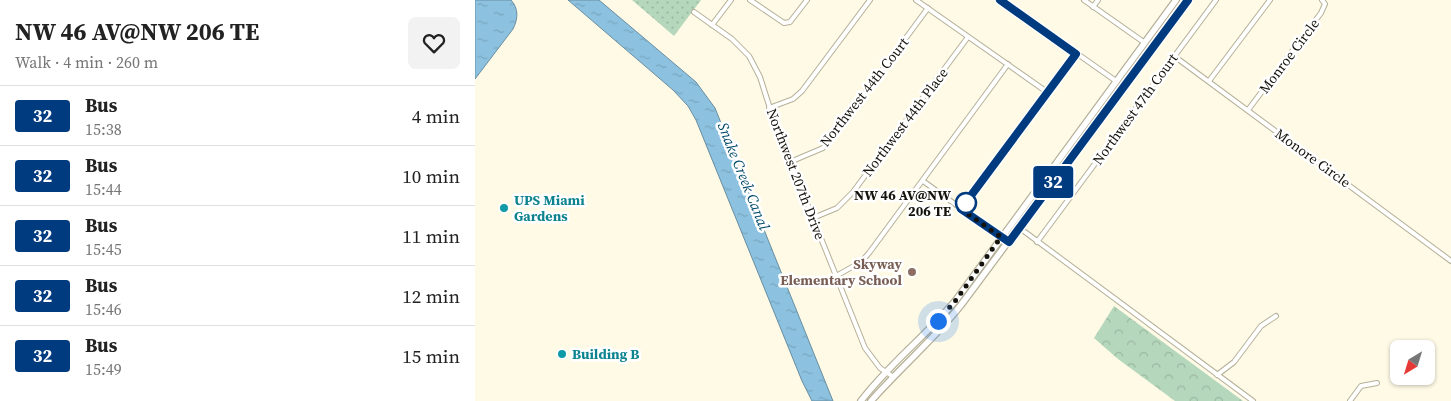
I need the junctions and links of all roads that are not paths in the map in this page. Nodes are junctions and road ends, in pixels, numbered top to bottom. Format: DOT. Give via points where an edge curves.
graph roads {
  1 [pos="731,0"];
  2 [pos="750,0"];
  3 [pos="807,0"];
  4 [pos="870,0"];
  5 [pos="916,0"];
  6 [pos="1001,0"];
  7 [pos="1084,0"];
  8 [pos="1098,0"];
  9 [pos="1176,0"];
  10 [pos="1187,0"];
  11 [pos="1216,0"];
  12 [pos="1270,0"];
  13 [pos="1322,0"];
  14 [pos="1093,6"];
  15 [pos="928,8"];
  16 [pos="694,12"];
  17 [pos="712,25"];
  18 [pos="968,37"];
  19 [pos="1145,42"];
  20 [pos="1156,42"];
  21 [pos="1076,54"];
  22 [pos="1174,56"];
  23 [pos="1008,64"];
  24 [pos="1116,81"];
  25 [pos="1209,82"];
  26 [pos="1047,92"];
  27 [pos="1115,98"];
  28 [pos="769,108"];
  29 [pos="1248,110"];
  30 [pos="790,162"];
  31 [pos="923,181"];
  32 [pos="961,209"];
  33 [pos="813,218"];
  34 [pos="1025,232"];
  35 [pos="1001,237"];
  36 [pos="1009,242"];
  37 [pos="1037,242"];
  38 [pos="1451,262"];
  39 [pos="836,276"];
  40 [pos="1276,316"];
  41 [pos="885,373"];
  42 [pos="1217,375"];
  43 [pos="892,376"];
  44 [pos="1377,383"];
  45 [pos="861,401"];
  46 [pos="871,401"];
  47 [pos="1253,401"];
  48 [pos="1351,401"];
  1 -- 17 [label="street"];
  2 -- 3 [label="street" via="781,22 790,22"];
  4 -- 28 [label="street" via="802,91 793,99"];
  5 -- 15 [label="street"];
  6 -- 21 [label="street"];
  7 -- 14 [label="street"];
  8 -- 14 [label="street"];
  9 -- 19 [label="main road"];
  10 -- 20 [label="main road"];
  11 -- 22 [label="street, Northwest 47th Court"];
  12 -- 25 [label="street"];
  13 -- 29 [label="street, Monroe Circle" via="1325,4 1321,13"];
  14 -- 19 [label="street"];
  15 -- 18 [label="street"];
  15 -- 30 [label="street, Northwest 44th Court" via="833,138 823,148"];
  16 -- 17 [label="street, Northwest 207th Drive"];
  17 -- 28 [label="street, Northwest 207th Drive" via="749,56 760,77"];
  18 -- 23 [label="street"];
  18 -- 33 [label="street, Northwest 44th Place" via="853,192 837,208"];
  19 -- 20 [label="main road"];
  19 -- 24 [label="main road"];
  20 -- 27 [label="main road"];
  21 -- 24 [label="street"];
  21 -- 26 [label="street"];
  22 -- 25 [label="street, Monore Circle"];
  22 -- 37 [label="street, Northwest 47th Court"];
  23 -- 26 [label="street"];
  23 -- 31 [label="street"];
  24 -- 27 [label="main road"];
  24 -- 35 [label="main road"];
  25 -- 29 [label="street, Monore Circle"];
  26 -- 32 [label="street"];
  27 -- 36 [label="main road"];
  28 -- 30 [label="street, Northwest 207th Drive"];
  29 -- 38 [label="street, Monore Circle"];
  30 -- 33 [label="street, Northwest 207th Drive"];
  31 -- 32 [label="street"];
  31 -- 39 [label="street" via="861,262"];
  32 -- 35 [label="street"];
  33 -- 39 [label="street, Northwest 207th Drive"];
  34 -- 37 [label="street"];
  35 -- 36 [label="street"];
  35 -- 41 [label="main road" via="943,315"];
  36 -- 43 [label="main road" via="947,322"];
  37 -- 42 [label="street"];
  39 -- 41 [label="street, Northwest 207th Drive" via="865,348"];
  40 -- 42 [label="street" via="1261,326 1234,362"];
  41 -- 43 [label="street, Northwest 207th Drive"];
  41 -- 45 [label="main road"];
  42 -- 47 [label="street"];
  43 -- 46 [label="main road"];
  44 -- 48 [label="street" via="1361,386"];
}
